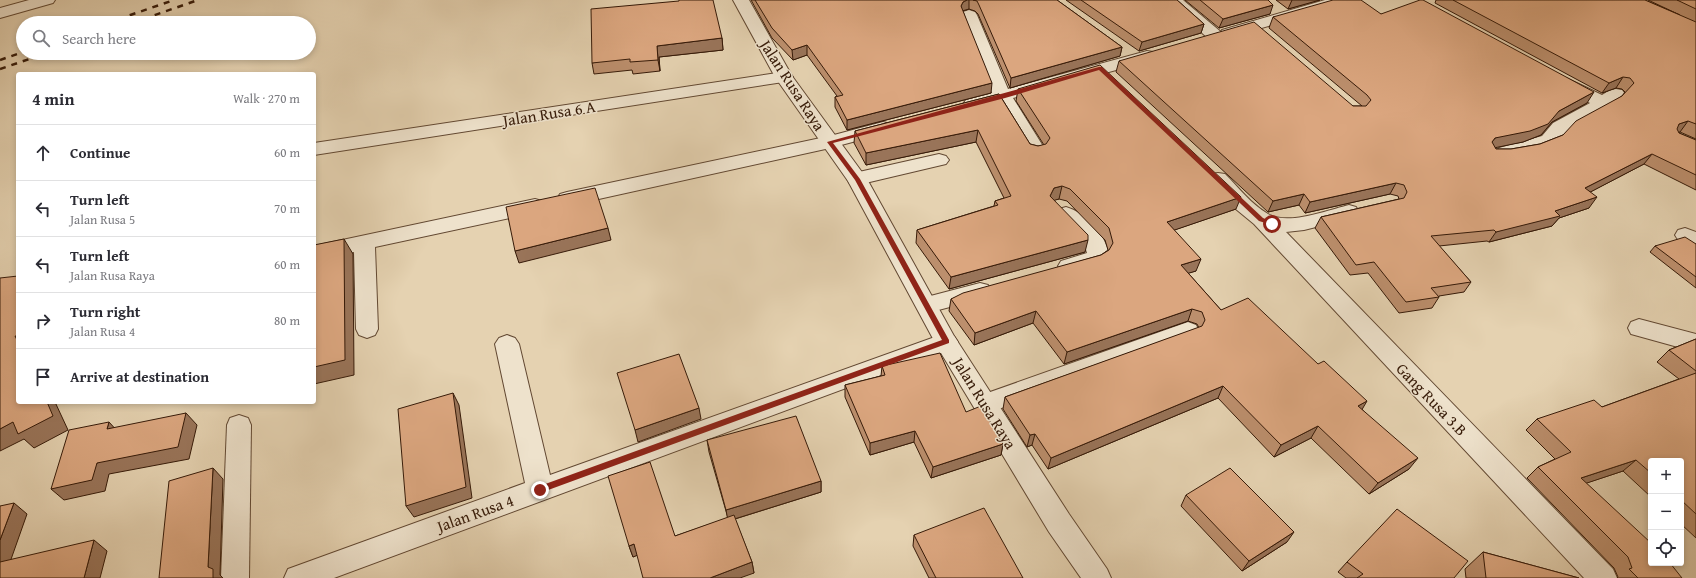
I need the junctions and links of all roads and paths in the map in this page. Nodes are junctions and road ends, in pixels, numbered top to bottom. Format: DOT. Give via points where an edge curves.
graph roads {
  1 [pos="47,0"];
  2 [pos="741,0"];
  3 [pos="1173,0"];
  4 [pos="1342,0"];
  5 [pos="1269,4"];
  6 [pos="0,13"];
  7 [pos="969,15"];
  8 [pos="1286,17"];
  9 [pos="1216,36"];
  10 [pos="1194,43"];
  11 [pos="1118,46"];
  12 [pos="1166,51"];
  13 [pos="1137,59"];
  14 [pos="1100,68"];
  15 [pos="784,77"];
  16 [pos="1554,77"];
  17 [pos="1118,85"];
  18 [pos="1003,97"];
  19 [pos="959,108"];
  20 [pos="899,123"];
  21 [pos="830,142"];
  22 [pos="316,148"];
  23 [pos="1036,151"];
  24 [pos="1496,154"];
  25 [pos="939,160"];
  26 [pos="1204,166"];
  27 [pos="857,179"];
  28 [pos="1059,207"];
  29 [pos="1368,207"];
  30 [pos="1261,219"];
  31 [pos="364,243"];
  32 [pos="316,253"];
  33 [pos="1047,272"];
  34 [pos="1002,284"];
  35 [pos="927,305"];
  36 [pos="367,328"];
  37 [pos="1639,328"];
  38 [pos="1188,332"];
  39 [pos="946,342"];
  40 [pos="1696,342"];
  41 [pos="507,344"];
  42 [pos="985,404"];
  43 [pos="239,425"];
  44 [pos="540,490"];
  45 [pos="235,578"];
  46 [pos="298,578"];
  47 [pos="1097,578"];
  48 [pos="1603,578"];
  1 -- 6 [label="street"];
  2 -- 15 [label="street, Jalan Rusa Raya"];
  3 -- 9 [label="street"];
  4 -- 8 [label="street"];
  5 -- 8 [label="street"];
  7 -- 18 [label="street"];
  8 -- 9 [label="street" via="1261,31"];
  9 -- 10 [label="street"];
  11 -- 13 [label="street"];
  12 -- 13 [label="street"];
  13 -- 14 [label="street"];
  14 -- 17 [label="street"];
  14 -- 18 [label="street"];
  15 -- 21 [label="street, Jalan Rusa Raya"];
  15 -- 22 [label="street, Jalan Rusa 6 A"];
  16 -- 24 [label="street" via="1610,99 1560,127 1548,140 1527,148"];
  18 -- 19 [label="street"];
  18 -- 23 [label="street"];
  20 -- 21 [label="street"];
  21 -- 27 [label="street, Jalan Rusa Raya"];
  21 -- 31 [label="street"];
  25 -- 27 [label="street"];
  26 -- 30 [label="street, Gang Rusa 3.B"];
  27 -- 35 [label="street, Jalan Rusa Raya"];
  28 -- 33 [label="street" via="1097,246 1098,256 1092,260"];
  29 -- 30 [label="street" via="1286,226"];
  30 -- 48 [label="street, Gang Rusa 3.B"];
  31 -- 32 [label="street"];
  31 -- 36 [label="street"];
  34 -- 35 [label="street"];
  35 -- 39 [label="street, Jalan Rusa Raya"];
  37 -- 40 [label="street"];
  38 -- 42 [label="street"];
  39 -- 42 [label="street, Jalan Rusa Raya"];
  39 -- 44 [label="street, Jalan Rusa 4"];
  41 -- 44 [label="street"];
  42 -- 47 [label="street, Jalan Rusa Raya" via="1059,523"];
  43 -- 45 [label="street"];
  44 -- 46 [label="street, Jalan Rusa 4"];
}
